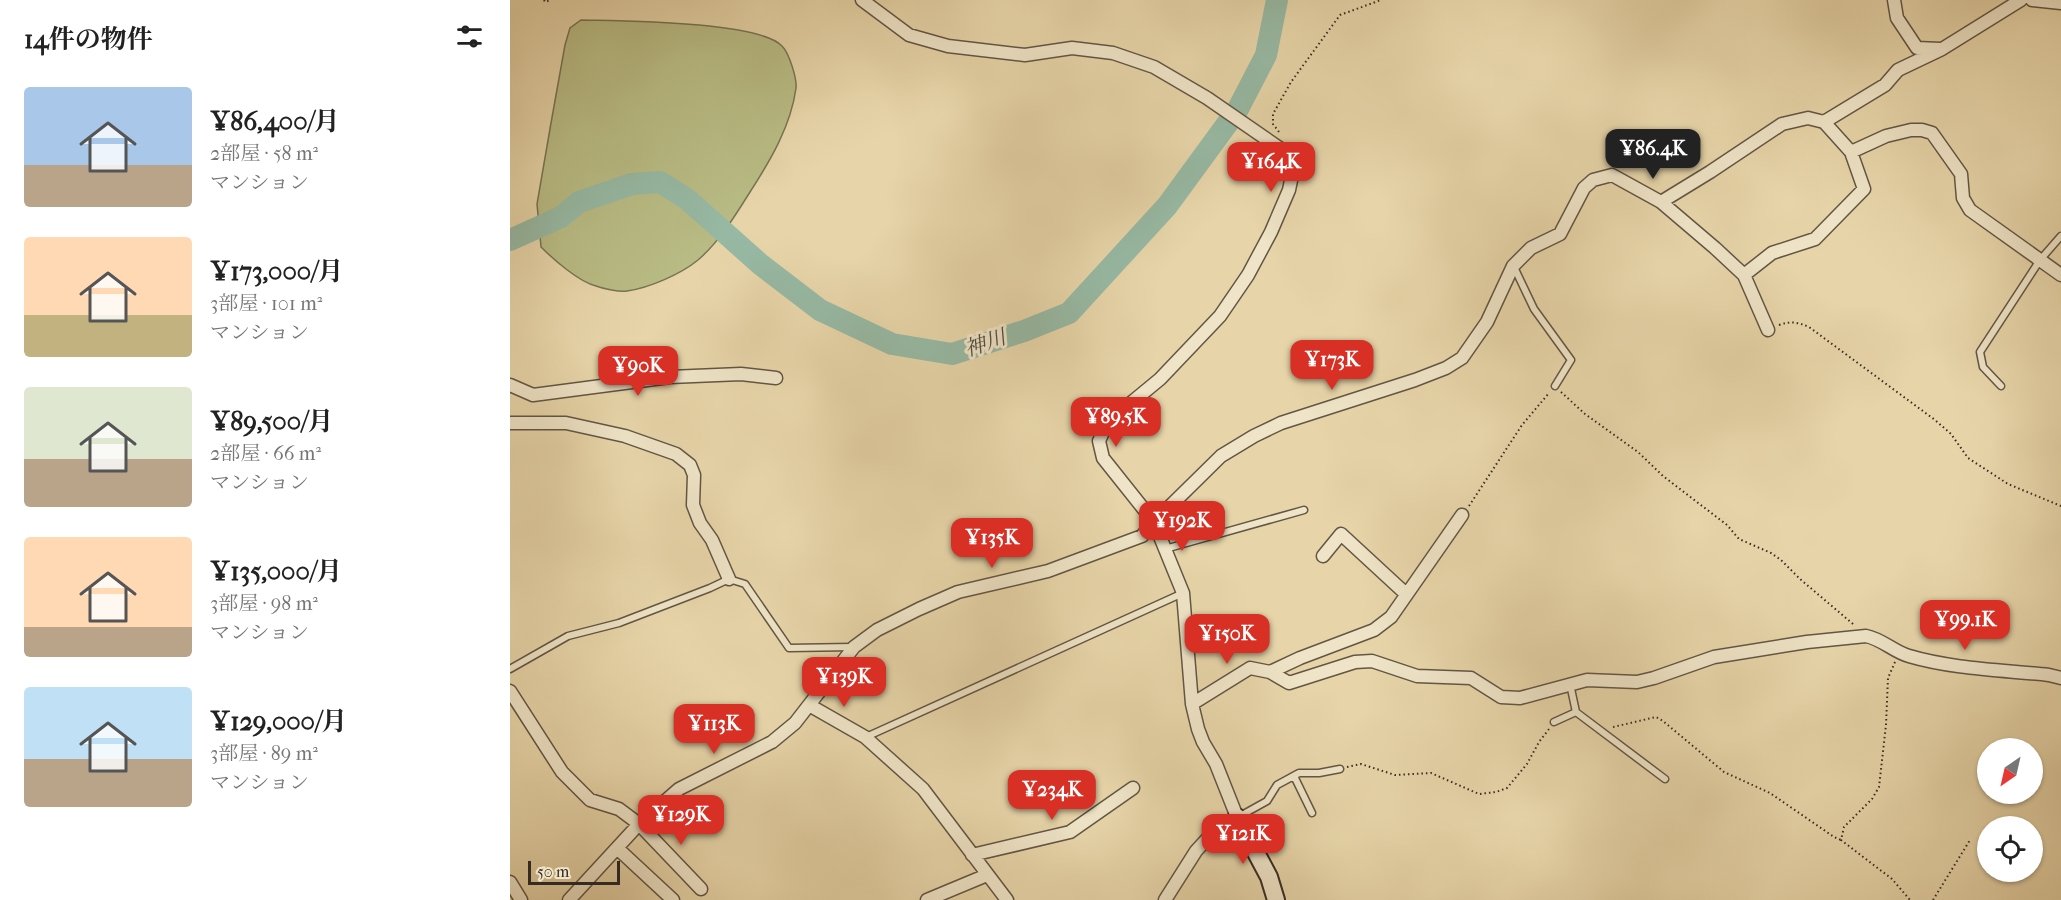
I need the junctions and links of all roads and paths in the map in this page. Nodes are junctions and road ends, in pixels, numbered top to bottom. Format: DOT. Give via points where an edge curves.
graph roads {
  1 [pos="544,0"];
  2 [pos="551,0"];
  3 [pos="862,0"];
  4 [pos="1381,0"];
  5 [pos="1894,0"];
  6 [pos="2021,0"];
  7 [pos="2032,0"];
  8 [pos="2061,3"];
  9 [pos="1942,49"];
  10 [pos="1824,122"];
  11 [pos="1280,133"];
  12 [pos="1851,152"];
  13 [pos="1661,202"];
  14 [pos="2061,236"];
  15 [pos="2040,260"];
  16 [pos="1513,266"];
  17 [pos="1744,275"];
  18 [pos="2061,275"];
  19 [pos="1768,330"];
  20 [pos="776,378"];
  21 [pos="510,385"];
  22 [pos="1555,386"];
  23 [pos="2001,386"];
  24 [pos="510,423"];
  25 [pos="2061,506"];
  26 [pos="1304,510"];
  27 [pos="1462,515"];
  28 [pos="1154,522"];
  29 [pos="1165,549"];
  30 [pos="1323,556"];
  31 [pos="729,579"];
  32 [pos="1184,593"];
  33 [pos="1406,594"];
  34 [pos="1866,636"];
  35 [pos="854,647"];
  36 [pos="1899,652"];
  37 [pos="510,669"];
  38 [pos="1269,672"];
  39 [pos="2061,678"];
  40 [pos="1570,683"];
  41 [pos="510,691"];
  42 [pos="1192,704"];
  43 [pos="809,705"];
  44 [pos="1576,712"];
  45 [pos="1554,722"];
  46 [pos="1600,731"];
  47 [pos="865,737"];
  48 [pos="1340,769"];
  49 [pos="1294,776"];
  50 [pos="1665,779"];
  51 [pos="1133,788"];
  52 [pos="1312,813"];
  53 [pos="1237,818"];
  54 [pos="639,824"];
  55 [pos="1841,840"];
  56 [pos="1970,840"];
  57 [pos="617,848"];
  58 [pos="972,855"];
  59 [pos="987,875"];
  60 [pos="510,882"];
  61 [pos="701,889"];
  62 [pos="1272,896"];
  63 [pos="521,900"];
  64 [pos="569,900"];
  65 [pos="673,900"];
  66 [pos="927,900"];
  67 [pos="1007,900"];
  68 [pos="1165,900"];
  69 [pos="1910,900"];
  70 [pos="1933,900"];
  1 -- 2 [label="path"];
  3 -- 28 [label="street" via="909,34 948,46 1025,55 1072,48 1113,53 1154,67 1291,156 1289,190 1248,275 1220,315 1160,379 1120,412 1099,441 1103,458"];
  4 -- 11 [label="path" via="1340,15 1291,82 1273,114 1273,124"];
  5 -- 9 [label="street" via="1897,18 1917,48"];
  6 -- 9 [label="street"];
  7 -- 8 [label="street"];
  9 -- 10 [label="street" via="1898,70 1885,85"];
  10 -- 12 [label="street"];
  10 -- 13 [label="street" via="1808,118 1782,124"];
  12 -- 15 [label="street" via="1911,130 1932,133 1961,174 1963,198 1971,210"];
  12 -- 17 [label="street" via="1864,189 1815,239 1772,253"];
  13 -- 16 [label="street" via="1612,175 1593,180 1584,188 1560,234 1531,248"];
  13 -- 17 [label="street"];
  14 -- 15 [label="lane"];
  15 -- 18 [label="street"];
  15 -- 23 [label="lane" via="1980,352 1983,367"];
  16 -- 22 [label="lane" via="1534,309 1571,360"];
  16 -- 28 [label="street" via="1486,322 1462,358 1415,380 1281,423 1254,436 1221,456"];
  17 -- 19 [label="street"];
  19 -- 25 [label="path" via="1787,322 1809,327 1935,420 1968,458 2008,484"];
  20 -- 21 [label="street" via="741,374 670,377 533,395"];
  22 -- 27 [label="path" via="1522,425"];
  22 -- 34 [label="path" via="1727,525 1739,539 1781,560"];
  24 -- 31 [label="street" via="566,423 625,436 676,454 690,465 694,475 693,505"];
  26 -- 29 [label="lane"];
  27 -- 33 [label="street"];
  28 -- 29 [label="street"];
  28 -- 35 [label="street" via="1142,536 1048,571 958,592 877,630"];
  29 -- 32 [label="street"];
  30 -- 33 [label="street" via="1341,534"];
  31 -- 35 [label="lane" via="745,584 789,648"];
  31 -- 37 [label="lane" via="619,623 568,636"];
  32 -- 42 [label="street"];
  32 -- 47 [label="lane"];
  33 -- 38 [label="street" via="1391,617 1374,630"];
  34 -- 36 [label="street"];
  34 -- 40 [label="street" via="1714,657 1637,682"];
  35 -- 43 [label="street"];
  36 -- 39 [label="street" via="1945,663"];
  36 -- 55 [label="path" via="1888,678 1879,787 1844,827"];
  38 -- 40 [label="street" via="1289,683 1355,662 1372,661 1417,676 1471,678 1501,697 1520,698"];
  38 -- 42 [label="street" via="1251,668"];
  40 -- 44 [label="lane"];
  41 -- 54 [label="street" via="562,772 590,800 619,809"];
  42 -- 53 [label="street" via="1201,736"];
  43 -- 47 [label="street"];
  43 -- 54 [label="street" via="772,742 679,789"];
  44 -- 45 [label="lane"];
  44 -- 46 [label="lane"];
  45 -- 48 [label="path" via="1527,764 1507,788 1496,792 1479,794 1431,773 1395,775 1361,764"];
  46 -- 50 [label="lane"];
  46 -- 55 [label="path" via="1656,717 1724,772 1770,793"];
  47 -- 58 [label="street" via="923,789"];
  48 -- 49 [label="lane"];
  49 -- 52 [label="lane"];
  49 -- 53 [label="lane" via="1277,785 1267,801"];
  51 -- 58 [label="street" via="1070,832"];
  53 -- 62 [label="street" via="1269,877"];
  53 -- 68 [label="street" via="1207,838"];
  54 -- 57 [label="street"];
  54 -- 61 [label="street"];
  55 -- 69 [label="path" via="1892,879"];
  56 -- 70 [label="path"];
  57 -- 64 [label="street"];
  57 -- 65 [label="street"];
  58 -- 59 [label="street"];
  59 -- 66 [label="street"];
  59 -- 67 [label="street"];
  60 -- 63 [label="street"];
}
